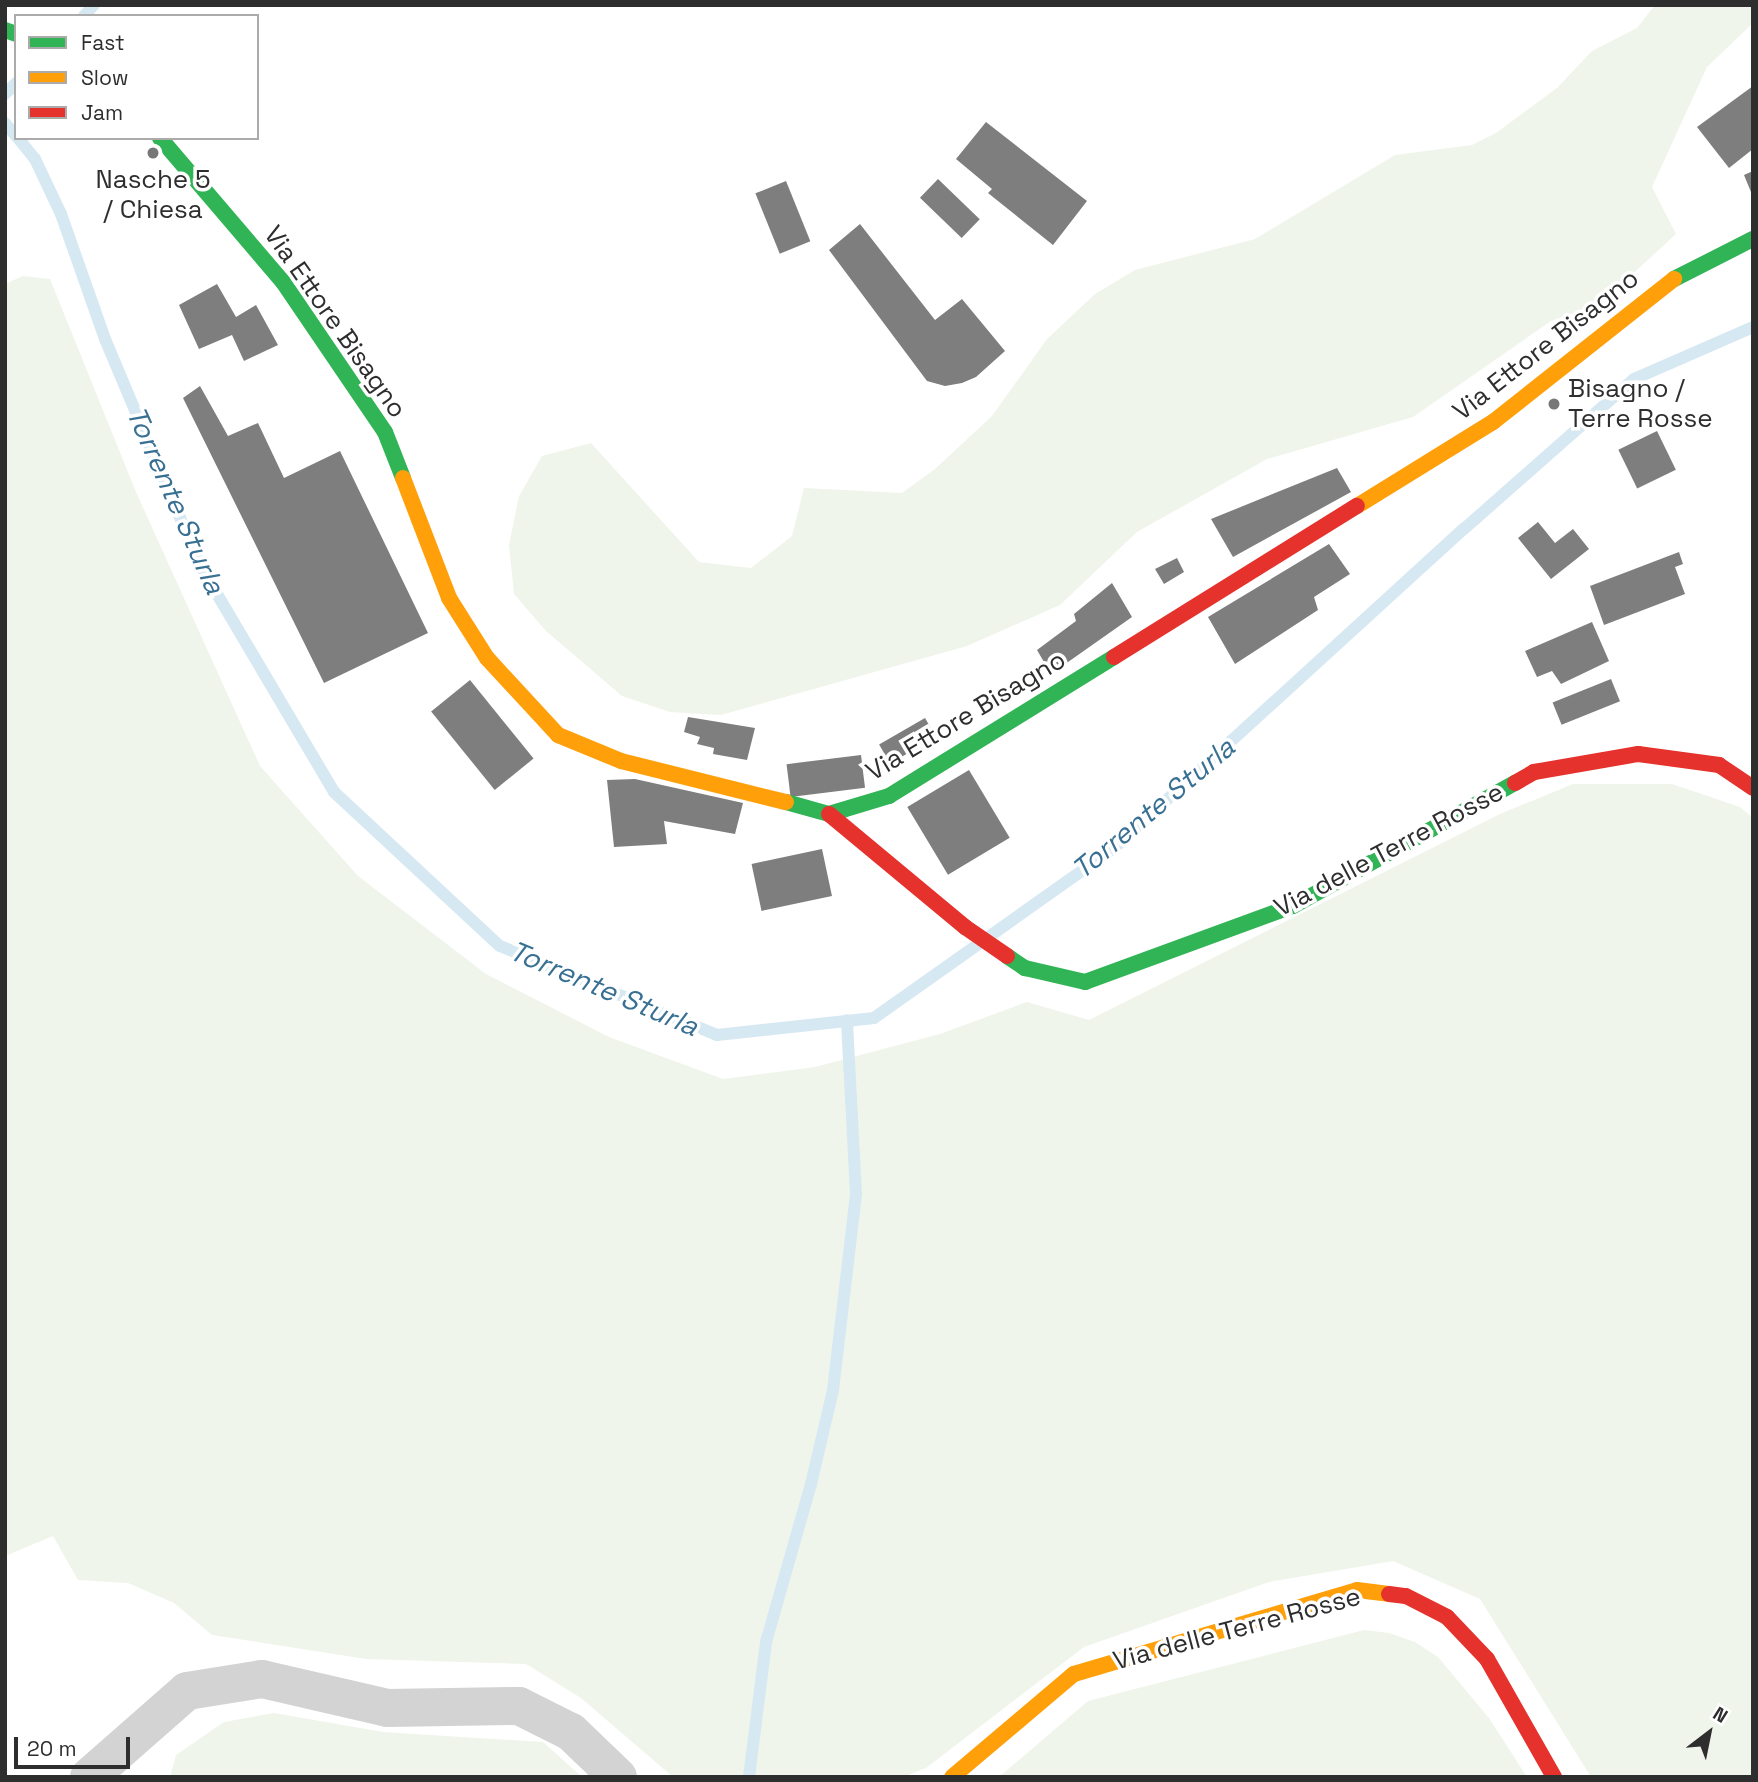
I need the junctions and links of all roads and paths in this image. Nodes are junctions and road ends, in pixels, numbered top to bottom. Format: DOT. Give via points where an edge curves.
graph roads {
  1 [pos="162,140"];
  2 [pos="1753,239"];
  3 [pos="1753,788"];
  4 [pos="829,814"];
  5 [pos="89,1777"];
  6 [pos="618,1777"];
  7 [pos="952,1777"];
  8 [pos="1554,1777"];
  1 -- 4 [label="street, Via Ettore Bisagno" via="283,282 385,432 449,598 487,658 558,735 621,761"];
  2 -- 4 [label="street, Via Ettore Bisagno" via="1665,283 1493,422 889,796"];
  3 -- 4 [label="street, Via delle Terre Rosse" via="1719,765 1638,754 1534,772 1293,906 1086,982 1025,968 965,927"];
  5 -- 6 [label="street" via="187,1691 262,1679 388,1708 519,1706 571,1732"];
  7 -- 8 [label="street, Via delle Terre Rosse" via="1074,1674 1357,1591 1406,1596 1447,1617 1486,1659"];
}
